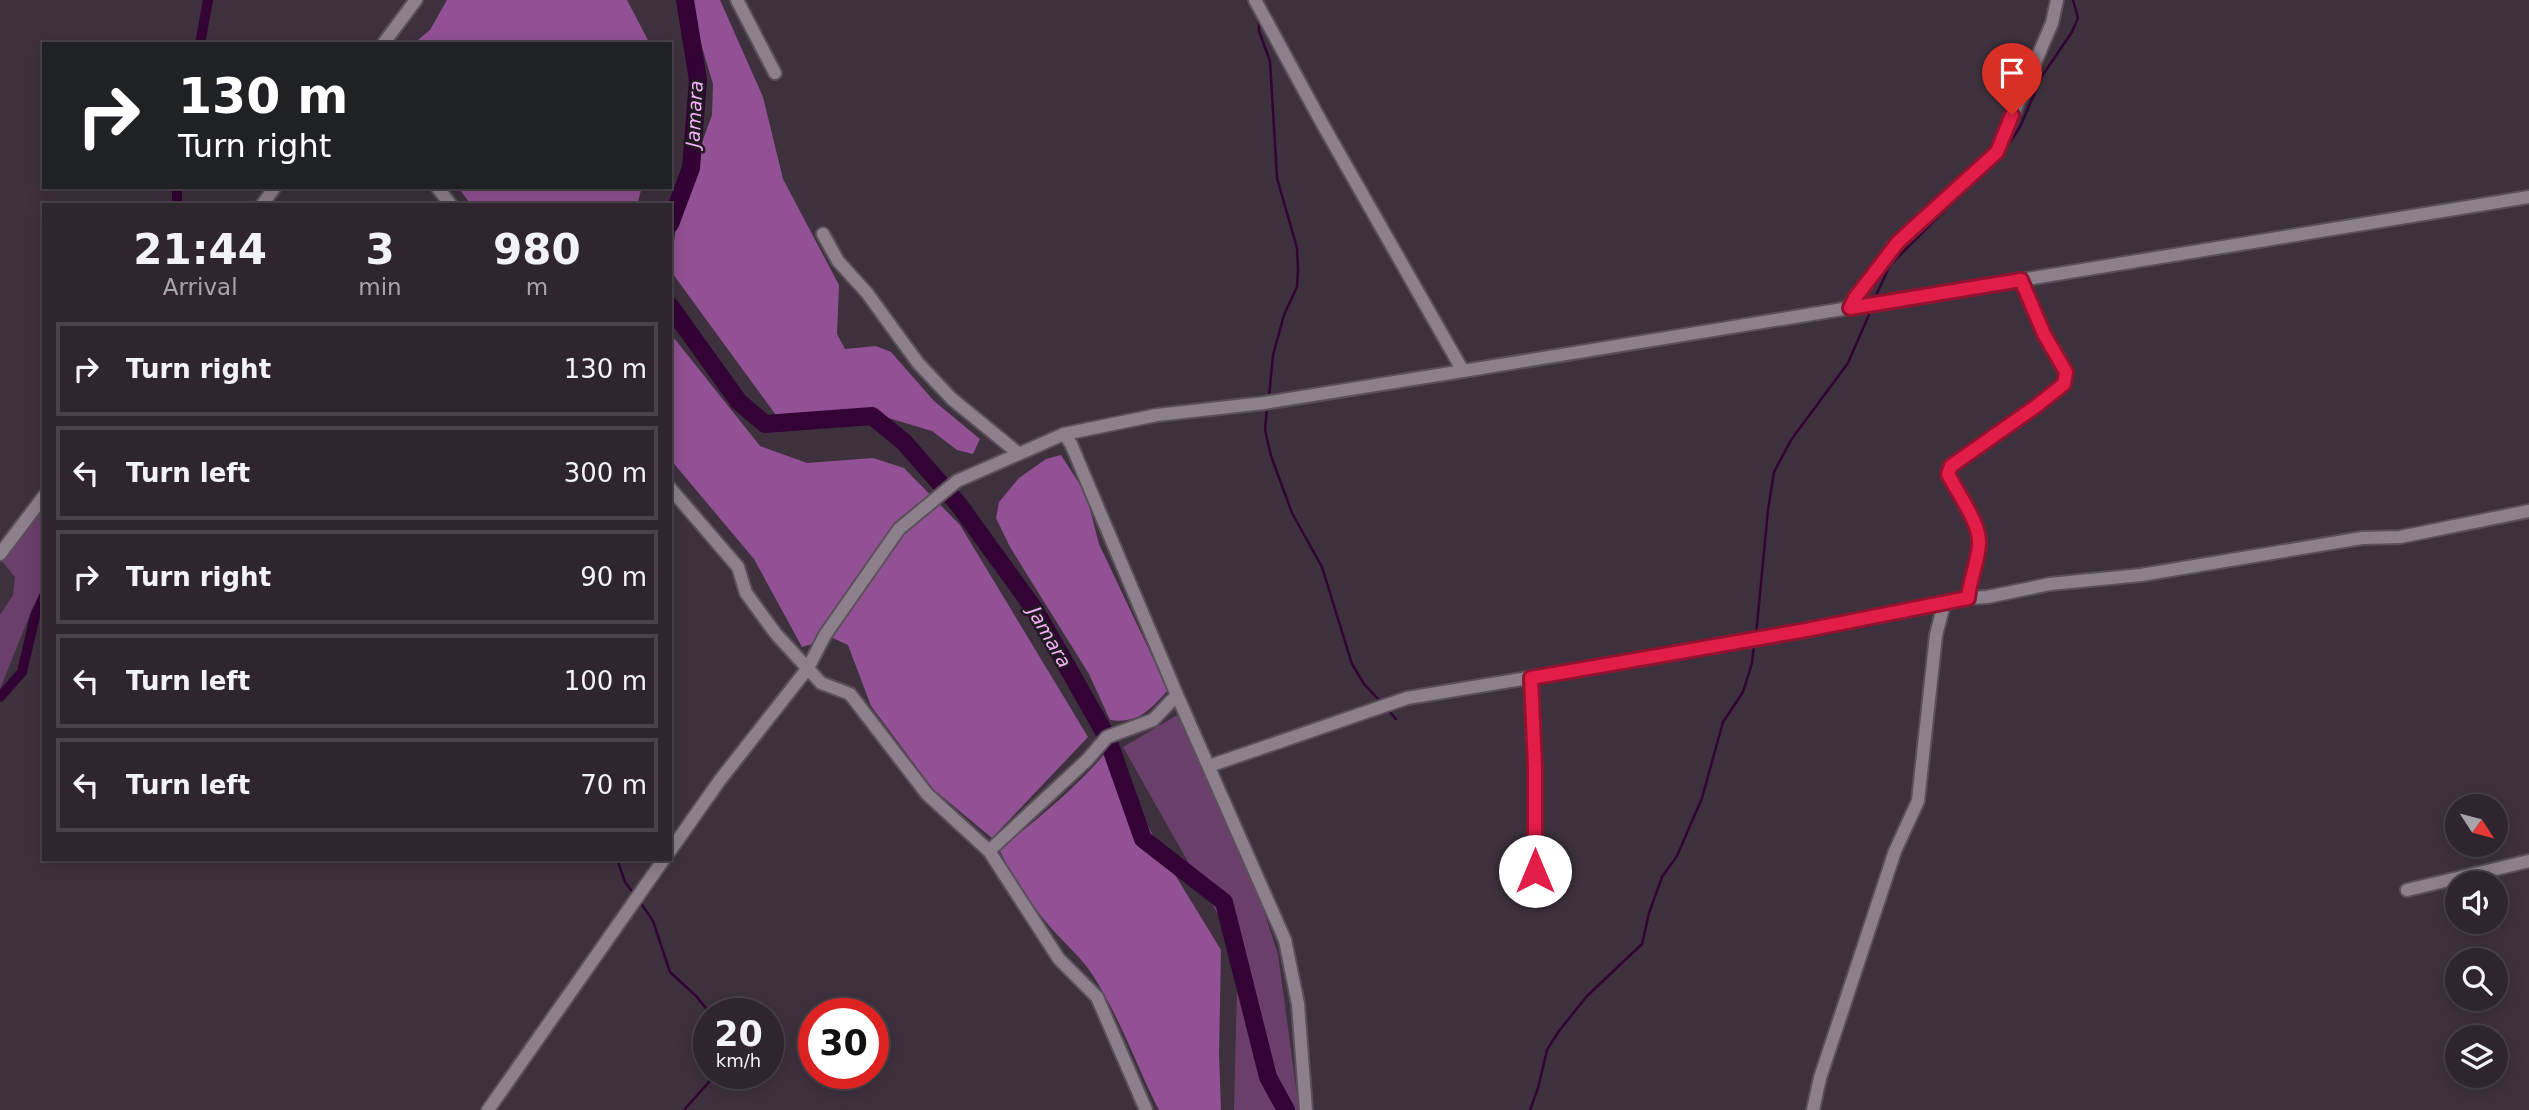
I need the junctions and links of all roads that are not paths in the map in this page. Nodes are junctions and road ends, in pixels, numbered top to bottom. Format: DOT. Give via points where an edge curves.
graph roads {
  1 [pos="416,0"];
  2 [pos="737,0"];
  3 [pos="1255,0"];
  4 [pos="2057,0"];
  5 [pos="384,42"];
  6 [pos="775,73"];
  7 [pos="439,189"];
  8 [pos="2529,197"];
  9 [pos="449,203"];
  10 [pos="823,234"];
  11 [pos="2021,280"];
  12 [pos="1850,308"];
  13 [pos="1463,371"];
  14 [pos="1064,434"];
  15 [pos="1018,453"];
  16 [pos="672,490"];
  17 [pos="42,499"];
  18 [pos="2529,511"];
  19 [pos="0,554"];
  20 [pos="1968,598"];
  21 [pos="1944,604"];
  22 [pos="808,668"];
  23 [pos="1531,678"];
  24 [pos="1177,695"];
  25 [pos="1209,766"];
  26 [pos="672,848"];
  27 [pos="989,851"];
  28 [pos="663,861"];
  29 [pos="2529,861"];
  30 [pos="1535,871"];
  31 [pos="2407,890"];
  32 [pos="488,1110"];
  33 [pos="1146,1110"];
  34 [pos="1306,1110"];
  35 [pos="1814,1110"];
  1 -- 5 [label="street"];
  2 -- 6 [label="street"];
  3 -- 13 [label="street"];
  4 -- 12 [label="street" via="2052,23 1997,152 1898,242"];
  7 -- 9 [label="street"];
  8 -- 11 [label="street"];
  10 -- 15 [label="street" via="838,261 918,363 952,399"];
  11 -- 12 [label="street"];
  11 -- 20 [label="street" via="2066,379 2035,407 1951,466 1948,474 1980,541"];
  12 -- 13 [label="street"];
  13 -- 14 [label="street" via="1157,415"];
  14 -- 15 [label="street"];
  14 -- 24 [label="street"];
  15 -- 22 [label="street" via="957,481 899,529 825,635"];
  16 -- 22 [label="street" via="738,567 746,593"];
  17 -- 19 [label="street"];
  18 -- 20 [label="street" via="2400,537 2362,538"];
  20 -- 21 [label="street"];
  21 -- 23 [label="street"];
  21 -- 35 [label="street" via="1936,635 1917,801 1895,851 1820,1078"];
  22 -- 26 [label="street"];
  22 -- 27 [label="street" via="821,683 850,694 927,794"];
  23 -- 25 [label="street" via="1407,698"];
  23 -- 30 [label="street"];
  24 -- 25 [label="street"];
  24 -- 27 [label="street" via="1153,720 1107,737"];
  25 -- 34 [label="street" via="1285,940 1298,1004"];
  27 -- 33 [label="street" via="1059,959 1097,997"];
  28 -- 32 [label="street"];
  29 -- 31 [label="street"];
}
